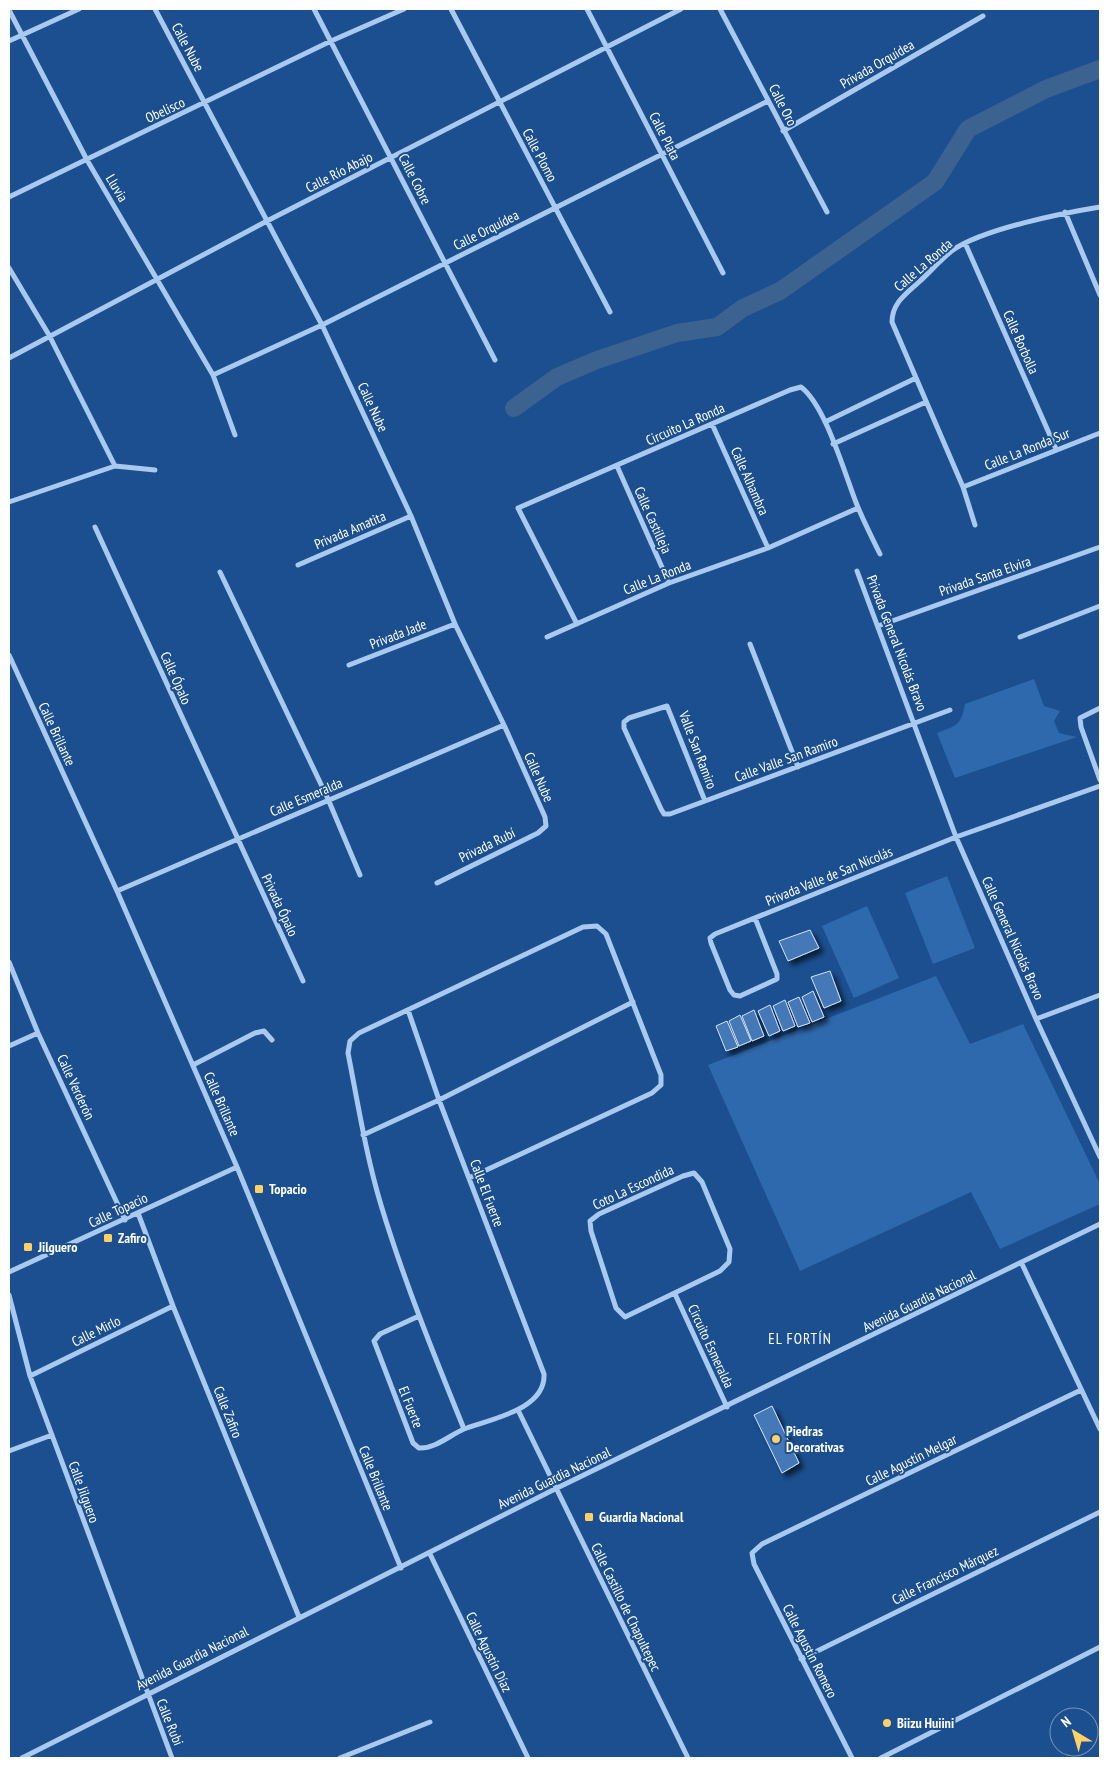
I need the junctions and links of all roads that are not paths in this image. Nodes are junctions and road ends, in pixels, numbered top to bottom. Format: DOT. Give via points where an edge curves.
graph roads {
  1 [pos="79,9"];
  2 [pos="155,9"];
  3 [pos="314,9"];
  4 [pos="404,9"];
  5 [pos="451,9"];
  6 [pos="587,9"];
  7 [pos="681,9"];
  8 [pos="720,9"];
  9 [pos="9,10"];
  10 [pos="983,16"];
  11 [pos="22,35"];
  12 [pos="9,41"];
  13 [pos="331,42"];
  14 [pos="607,47"];
  15 [pos="768,101"];
  16 [pos="500,102"];
  17 [pos="205,104"];
  18 [pos="783,131"];
  19 [pos="662,155"];
  20 [pos="391,158"];
  21 [pos="87,160"];
  22 [pos="9,197"];
  23 [pos="1100,207"];
  24 [pos="555,208"];
  25 [pos="827,212"];
  26 [pos="1065,212"];
  27 [pos="267,221"];
  28 [pos="965,243"];
  29 [pos="445,263"];
  30 [pos="9,268"];
  31 [pos="724,273"];
  32 [pos="158,279"];
  33 [pos="1100,295"];
  34 [pos="610,312"];
  35 [pos="322,325"];
  36 [pos="50,336"];
  37 [pos="9,358"];
  38 [pos="495,360"];
  39 [pos="213,375"];
  40 [pos="916,378"];
  41 [pos="926,402"];
  42 [pos="825,422"];
  43 [pos="712,424"];
  44 [pos="1100,433"];
  45 [pos="235,435"];
  46 [pos="833,444"];
  47 [pos="1056,450"];
  48 [pos="115,466"];
  49 [pos="617,466"];
  50 [pos="155,470"];
  51 [pos="963,488"];
  52 [pos="9,502"];
  53 [pos="858,508"];
  54 [pos="411,516"];
  55 [pos="975,526"];
  56 [pos="95,527"];
  57 [pos="1100,547"];
  58 [pos="768,548"];
  59 [pos="880,554"];
  60 [pos="298,564"];
  61 [pos="857,571"];
  62 [pos="220,572"];
  63 [pos="669,583"];
  64 [pos="1100,606"];
  65 [pos="455,624"];
  66 [pos="577,624"];
  67 [pos="878,626"];
  68 [pos="547,636"];
  69 [pos="1020,637"];
  70 [pos="750,644"];
  71 [pos="9,655"];
  72 [pos="349,665"];
  73 [pos="1100,708"];
  74 [pos="950,710"];
  75 [pos="915,723"];
  76 [pos="504,725"];
  77 [pos="798,767"];
  78 [pos="1100,780"];
  79 [pos="1100,786"];
  80 [pos="328,799"];
  81 [pos="705,801"];
  82 [pos="664,814"];
  83 [pos="546,826"];
  84 [pos="956,837"];
  85 [pos="237,838"];
  86 [pos="360,875"];
  87 [pos="437,883"];
  88 [pos="117,891"];
  89 [pos="755,918"];
  90 [pos="9,962"];
  91 [pos="303,981"];
  92 [pos="1100,995"];
  93 [pos="633,1002"];
  94 [pos="408,1010"];
  95 [pos="1036,1018"];
  96 [pos="38,1032"];
  97 [pos="272,1040"];
  98 [pos="9,1046"];
  99 [pos="193,1065"];
  100 [pos="439,1100"];
  101 [pos="363,1135"];
  102 [pos="1100,1157"];
  103 [pos="237,1167"];
  104 [pos="469,1178"];
  105 [pos="138,1213"];
  106 [pos="125,1220"];
  107 [pos="1100,1224"];
  108 [pos="1022,1264"];
  109 [pos="9,1272"];
  110 [pos="675,1294"];
  111 [pos="9,1296"];
  112 [pos="172,1306"];
  113 [pos="418,1316"];
  114 [pos="30,1376"];
  115 [pos="544,1383"];
  116 [pos="1081,1390"];
  117 [pos="727,1407"];
  118 [pos="518,1410"];
  119 [pos="1100,1429"];
  120 [pos="464,1430"];
  121 [pos="52,1435"];
  122 [pos="9,1451"];
  123 [pos="555,1489"];
  124 [pos="1100,1512"];
  125 [pos="752,1553"];
  126 [pos="430,1554"];
  127 [pos="401,1568"];
  128 [pos="299,1617"];
  129 [pos="1100,1647"];
  130 [pos="800,1659"];
  131 [pos="147,1694"];
  132 [pos="430,1722"];
  133 [pos="22,1758"];
  134 [pos="172,1758"];
  135 [pos="340,1758"];
  136 [pos="528,1758"];
  137 [pos="688,1758"];
  138 [pos="852,1758"];
  139 [pos="881,1758"];
  1 -- 11 [label="street"];
  2 -- 17 [label="street, Calle Nube"];
  3 -- 13 [label="street, Calle Cobre"];
  4 -- 13 [label="street, Obelisco"];
  5 -- 16 [label="street, Calle Plomo"];
  6 -- 14 [label="street, Calle Plata"];
  7 -- 14 [label="street, Calle Río Abajo"];
  8 -- 15 [label="street, Calle Oro"];
  9 -- 11 [label="street, Lluvia"];
  10 -- 18 [label="street, Privada Orquídea"];
  11 -- 12 [label="street"];
  11 -- 21 [label="street, Lluvia"];
  13 -- 17 [label="street, Obelisco"];
  13 -- 20 [label="street, Calle Cobre"];
  14 -- 16 [label="street, Calle Río Abajo"];
  14 -- 19 [label="street, Calle Plata"];
  15 -- 18 [label="street, Calle Oro"];
  15 -- 19 [label="street, Calle Orquídea"];
  16 -- 20 [label="street, Calle Río Abajo"];
  16 -- 24 [label="street, Calle Plomo"];
  17 -- 21 [label="street, Obelisco"];
  17 -- 27 [label="street, Calle Nube"];
  18 -- 25 [label="street, Calle Oro"];
  19 -- 24 [label="street, Calle Orquídea"];
  19 -- 31 [label="street, Calle Plata"];
  20 -- 27 [label="street, Calle Río Abajo"];
  20 -- 29 [label="street, Calle Cobre"];
  21 -- 22 [label="street, Obelisco"];
  21 -- 32 [label="street, Lluvia"];
  23 -- 26 [label="street, Calle La Ronda"];
  24 -- 29 [label="street, Calle Orquídea"];
  24 -- 34 [label="street, Calle Plomo"];
  26 -- 28 [label="street, Calle La Ronda"];
  26 -- 33 [label="street"];
  27 -- 32 [label="street, Calle Río Abajo"];
  27 -- 35 [label="street, Calle Nube"];
  28 -- 40 [label="street, Calle La Ronda" via="898,301 892,312 892,322"];
  28 -- 47 [label="street, Calle Borbolla"];
  29 -- 35 [label="street, Calle Orquídea"];
  29 -- 38 [label="street, Calle Cobre"];
  30 -- 36 [label="street"];
  32 -- 36 [label="street, Calle Río Abajo"];
  32 -- 39 [label="street, Lluvia"];
  35 -- 39 [label="street, Calle Orquídea"];
  35 -- 54 [label="street, Calle Nube"];
  36 -- 37 [label="street, Calle Río Abajo"];
  36 -- 48 [label="street"];
  39 -- 45 [label="street, Lluvia"];
  40 -- 41 [label="street, Calle La Ronda"];
  40 -- 42 [label="street"];
  41 -- 46 [label="street"];
  41 -- 51 [label="street, Calle La Ronda"];
  42 -- 43 [label="street, Circuito La Ronda" via="809,393 801,387"];
  42 -- 46 [label="street, Circuito La Ronda"];
  43 -- 49 [label="street, Circuito La Ronda"];
  43 -- 58 [label="street, Calle Alhambra"];
  44 -- 47 [label="street, Calle La Ronda Sur"];
  46 -- 53 [label="street"];
  47 -- 51 [label="street, Calle La Ronda Sur"];
  48 -- 50 [label="street"];
  48 -- 52 [label="street"];
  49 -- 63 [label="street, Calle Castilleja"];
  49 -- 66 [label="street, Circuito La Ronda" via="518,508"];
  51 -- 55 [label="street, Calle La Ronda"];
  53 -- 58 [label="street, Calle La Ronda"];
  53 -- 59 [label="street"];
  54 -- 60 [label="street, Privada Amatita"];
  54 -- 65 [label="street, Calle Nube"];
  56 -- 85 [label="street, Calle Ópalo"];
  57 -- 67 [label="street, Privada Santa Elvira"];
  58 -- 63 [label="street, Calle La Ronda"];
  61 -- 67 [label="street, Privada General Nicolás Bravo"];
  62 -- 80 [label="street"];
  63 -- 66 [label="street, Calle La Ronda"];
  64 -- 69 [label="street"];
  65 -- 72 [label="street, Privada Jade"];
  65 -- 76 [label="street, Calle Nube"];
  66 -- 68 [label="street, Calle La Ronda"];
  67 -- 75 [label="street, Privada General Nicolás Bravo"];
  70 -- 77 [label="street"];
  71 -- 88 [label="street, Calle Brillante"];
  73 -- 78 [label="street" via="1080,718"];
  74 -- 75 [label="street, Calle Valle San Ramiro"];
  75 -- 77 [label="street, Calle Valle San Ramiro"];
  75 -- 84 [label="street, Calle General Nicolás Bravo"];
  76 -- 80 [label="street, Calle Esmeralda"];
  76 -- 83 [label="street, Calle Nube" via="545,817"];
  77 -- 81 [label="street, Calle Valle San Ramiro"];
  79 -- 84 [label="street, Privada Valle de San Nicolás"];
  80 -- 85 [label="street, Calle Esmeralda"];
  80 -- 86 [label="street"];
  81 -- 82 [label="street, Calle Valle San Ramiro"];
  81 -- 82 [label="street, Valle San Ramiro" via="670,710 662,706 629,718 624,722 624,728"];
  83 -- 87 [label="street, Privada Rubí"];
  84 -- 89 [label="street, Privada Valle de San Nicolás"];
  84 -- 95 [label="street, Calle General Nicolás Bravo"];
  85 -- 88 [label="street, Calle Esmeralda"];
  85 -- 91 [label="street, Privada Ópalo"];
  88 -- 99 [label="street, Calle Brillante"];
  89 -- 89 [label="street, Privada Valle de San Nicolás" via="777,979 740,996 734,995 710,938"];
  90 -- 96 [label="street, Calle Verderón"];
  92 -- 95 [label="street"];
  93 -- 94 [label="street" via="606,934 597,926 583,927"];
  93 -- 100 [label="street"];
  93 -- 104 [label="street" via="661,1075 661,1085"];
  94 -- 100 [label="street, Calle El Fuerte"];
  94 -- 101 [label="street" via="359,1033 350,1041 348,1052"];
  95 -- 102 [label="street, Calle General Nicolás Bravo"];
  96 -- 98 [label="street"];
  96 -- 106 [label="street, Calle Verderón"];
  97 -- 99 [label="street" via="264,1031 254,1033"];
  99 -- 103 [label="street, Calle Brillante"];
  100 -- 101 [label="street"];
  100 -- 104 [label="street, Calle El Fuerte"];
  101 -- 113 [label="street" via="381,1204"];
  103 -- 105 [label="street, Calle Topacio"];
  103 -- 127 [label="street, Calle Brillante"];
  104 -- 115 [label="street, Calle El Fuerte" via="544,1374"];
  105 -- 106 [label="street, Calle Topacio"];
  105 -- 112 [label="street, Calle Zafiro"];
  106 -- 109 [label="street, Calle Topacio"];
  107 -- 108 [label="street, Avenida Guardia Nacional"];
  108 -- 116 [label="street"];
  108 -- 117 [label="street, Avenida Guardia Nacional"];
  110 -- 110 [label="street, Coto La Escondida" via="625,1317 616,1308 590,1221 599,1214 694,1173 702,1182 730,1250 729,1262 720,1271"];
  110 -- 117 [label="street, Circuito Esmeralda"];
  111 -- 114 [label="street, Calle Jilguero"];
  112 -- 114 [label="street, Calle Mirlo"];
  112 -- 128 [label="street, Calle Zafiro"];
  113 -- 120 [label="street"];
  113 -- 120 [label="street, El Fuerte" via="380,1334 374,1341 413,1443 427,1449"];
  114 -- 121 [label="street, Calle Jilguero"];
  115 -- 118 [label="street, El Fuerte" via="539,1394"];
  116 -- 119 [label="street"];
  116 -- 125 [label="street, Calle Agustín Melgar" via="762,1544"];
  117 -- 123 [label="street, Avenida Guardia Nacional"];
  118 -- 120 [label="street, El Fuerte"];
  118 -- 123 [label="street, Calle Castillo de Chapultepec"];
  121 -- 122 [label="street"];
  121 -- 131 [label="street, Calle Jilguero"];
  123 -- 126 [label="street, Avenida Guardia Nacional"];
  123 -- 137 [label="street, Calle Castillo de Chapultepec"];
  124 -- 130 [label="street, Calle Francisco Márquez"];
  125 -- 130 [label="street, Calle Agustín Romero" via="754,1564"];
  126 -- 127 [label="street, Avenida Guardia Nacional"];
  126 -- 136 [label="street, Calle Agustín Díaz"];
  127 -- 128 [label="street, Avenida Guardia Nacional"];
  128 -- 131 [label="street, Avenida Guardia Nacional"];
  129 -- 139 [label="street"];
  130 -- 138 [label="street, Calle Agustín Romero"];
  131 -- 133 [label="street, Avenida Guardia Nacional"];
  131 -- 134 [label="street, Calle Rubi"];
  132 -- 135 [label="street"];
}
